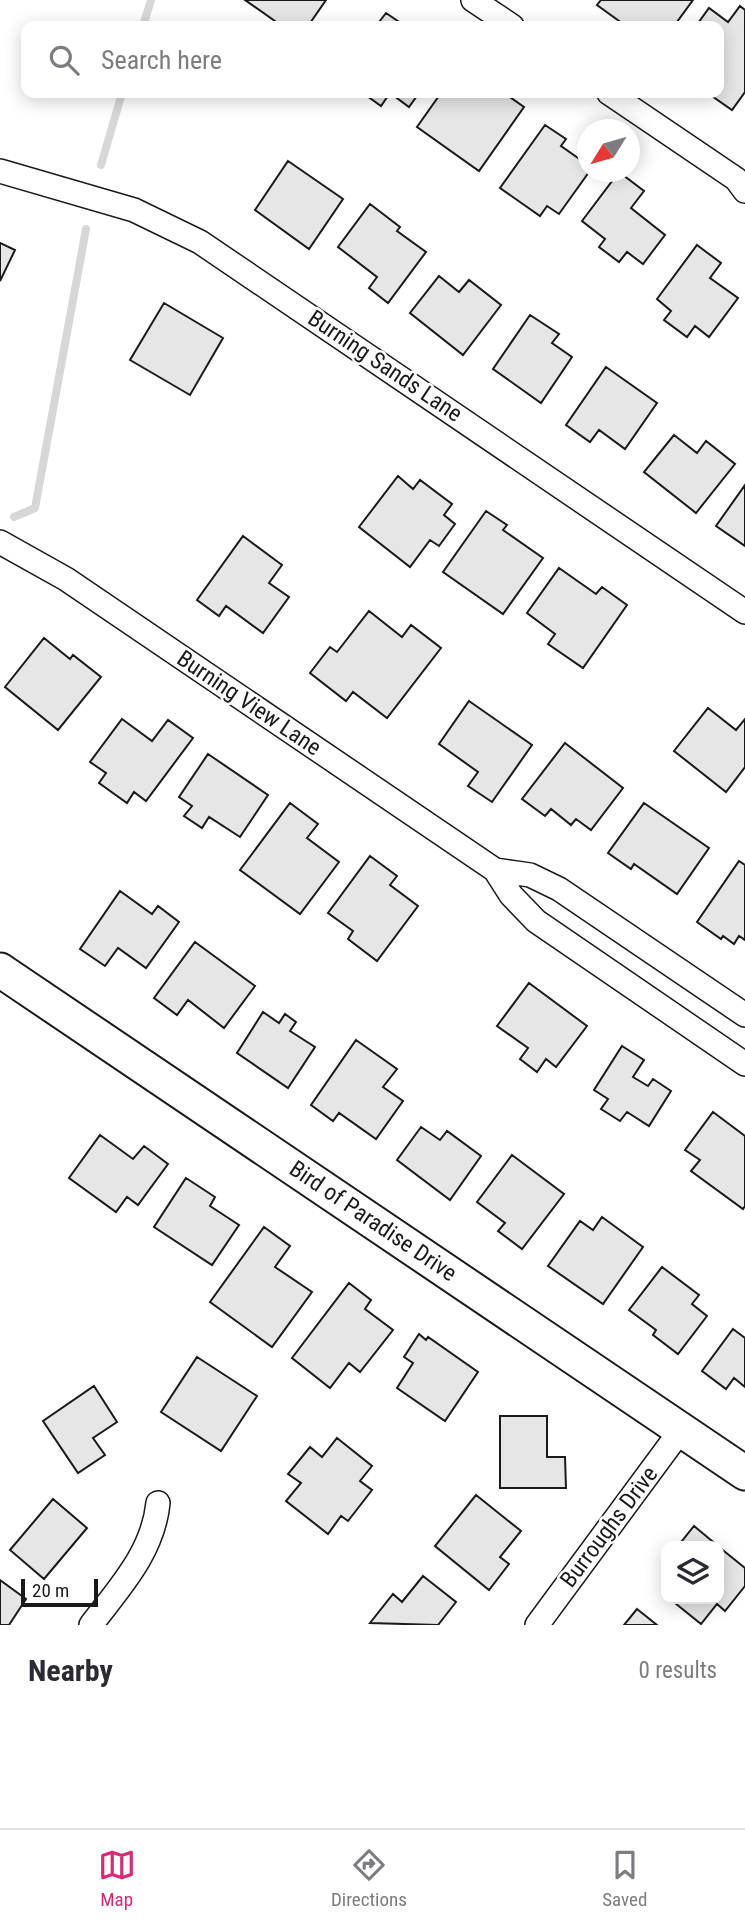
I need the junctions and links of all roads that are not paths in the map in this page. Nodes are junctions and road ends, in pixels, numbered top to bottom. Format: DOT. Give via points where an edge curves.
graph roads {
  1 [pos="473,0"];
  2 [pos="504,21"];
  3 [pos="616,98"];
  4 [pos="0,171"];
  5 [pos="742,184"];
  6 [pos="0,542"];
  7 [pos="745,612"];
  8 [pos="495,870"];
  9 [pos="0,970"];
  10 [pos="745,1015"];
  11 [pos="745,1064"];
  12 [pos="681,1430"];
  13 [pos="745,1473"];
  14 [pos="158,1503"];
  15 [pos="91,1625"];
  16 [pos="537,1625"];
  1 -- 2 [label="street"];
  3 -- 5 [label="street"];
  4 -- 7 [label="street, Burning Sands Lane" via="134,210 226,257"];
  6 -- 8 [label="street, Burning View Lane" via="66,579"];
  8 -- 10 [label="street, Burning View Lane" via="530,875 559,888"];
  8 -- 11 [label="street, Burning View Lane" via="536,921"];
  9 -- 12 [label="street, Bird of Paradise Drive"];
  12 -- 13 [label="street, Bird of Paradise Drive"];
  12 -- 16 [label="street, Burroughs Drive"];
  14 -- 15 [label="street" via="153,1531 141,1557"];
}
